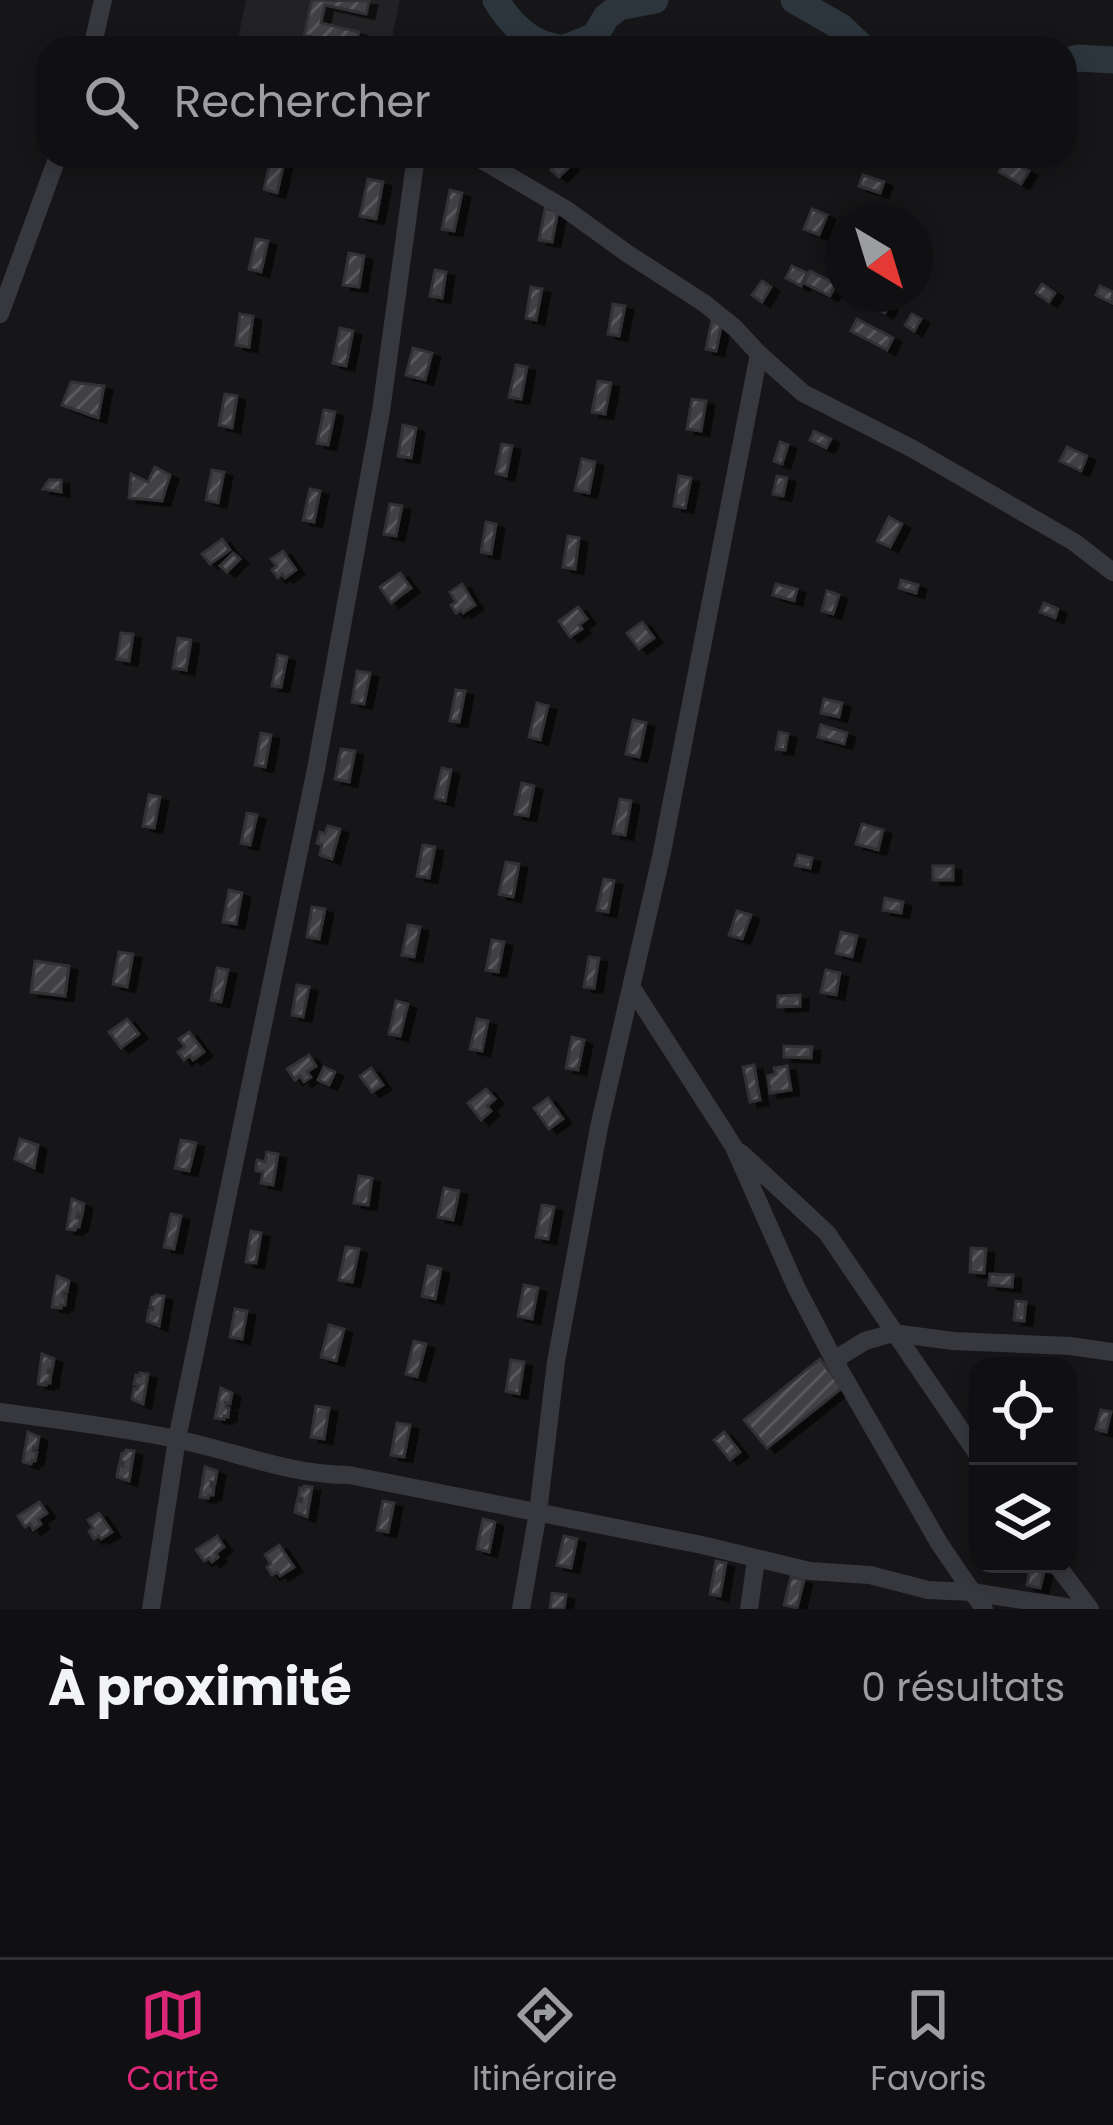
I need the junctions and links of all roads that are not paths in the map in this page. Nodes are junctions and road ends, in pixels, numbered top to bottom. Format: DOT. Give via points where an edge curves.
graph roads {
  1 [pos="103,0"];
  2 [pos="95,36"];
  3 [pos="54,168"];
  4 [pos="414,168"];
  5 [pos="495,168"];
  6 [pos="0,314"];
  7 [pos="759,354"];
  8 [pos="1113,572"];
  9 [pos="632,988"];
  10 [pos="734,1147"];
  11 [pos="892,1333"];
  12 [pos="1113,1352"];
  13 [pos="834,1360"];
  14 [pos="0,1412"];
  15 [pos="177,1439"];
  16 [pos="969,1442"];
  17 [pos="538,1512"];
  18 [pos="756,1560"];
  19 [pos="1063,1573"];
  20 [pos="987,1601"];
  21 [pos="152,1609"];
  22 [pos="521,1609"];
  23 [pos="748,1609"];
  24 [pos="1079,1609"];
  25 [pos="1090,1609"];
  1 -- 2 [label="street"];
  3 -- 6 [label="street"];
  4 -- 15 [label="street" via="381,411 316,769"];
  5 -- 7 [label="street" via="704,303"];
  7 -- 8 [label="street" via="803,393 950,470"];
  7 -- 9 [label="street"];
  9 -- 10 [label="street"];
  9 -- 17 [label="street" via="560,1338"];
  10 -- 11 [label="street" via="826,1233"];
  10 -- 13 [label="street"];
  11 -- 12 [label="street"];
  11 -- 13 [label="street"];
  11 -- 16 [label="street"];
  13 -- 20 [label="street" via="940,1543"];
  14 -- 15 [label="street"];
  15 -- 17 [label="street" via="319,1475"];
  15 -- 21 [label="street"];
  17 -- 18 [label="street"];
  17 -- 22 [label="street"];
  18 -- 20 [label="street"];
  18 -- 23 [label="street"];
  19 -- 25 [label="street"];
  20 -- 24 [label="street"];
}
